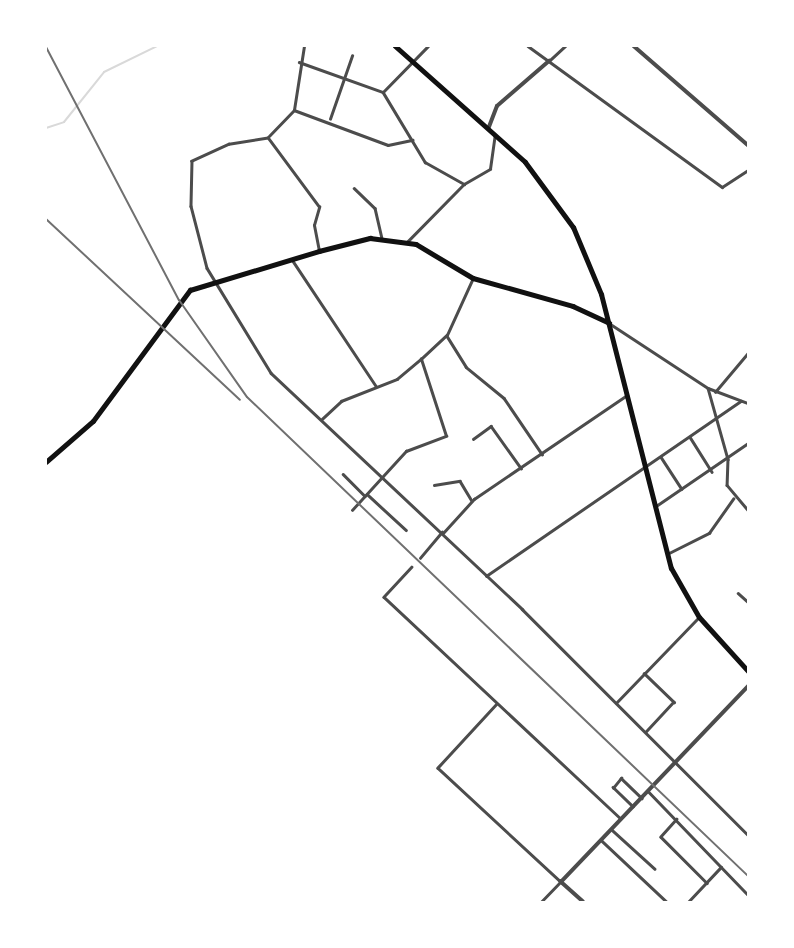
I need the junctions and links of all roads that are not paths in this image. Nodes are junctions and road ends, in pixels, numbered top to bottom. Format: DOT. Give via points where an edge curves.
graph roads {
  1 [pos="304,46"];
  2 [pos="395,46"];
  3 [pos="428,46"];
  4 [pos="528,46"];
  5 [pos="565,46"];
  6 [pos="634,46"];
  7 [pos="352,56"];
  8 [pos="549,61"];
  9 [pos="299,62"];
  10 [pos="415,63"];
  11 [pos="344,79"];
  12 [pos="383,92"];
  13 [pos="294,110"];
  14 [pos="330,119"];
  15 [pos="489,127"];
  16 [pos="496,134"];
  17 [pos="268,138"];
  18 [pos="412,139"];
  19 [pos="748,145"];
  20 [pos="748,170"];
  21 [pos="464,184"];
  22 [pos="354,188"];
  23 [pos="382,238"];
  24 [pos="407,242"];
  25 [pos="319,250"];
  26 [pos="292,258"];
  27 [pos="473,278"];
  28 [pos="211,280"];
  29 [pos="609,323"];
  30 [pos="447,335"];
  31 [pos="748,353"];
  32 [pos="421,359"];
  33 [pos="376,386"];
  34 [pos="708,388"];
  35 [pos="715,392"];
  36 [pos="626,395"];
  37 [pos="741,401"];
  38 [pos="748,403"];
  39 [pos="322,419"];
  40 [pos="715,419"];
  41 [pos="690,437"];
  42 [pos="473,439"];
  43 [pos="748,443"];
  44 [pos="542,454"];
  45 [pos="661,457"];
  46 [pos="46,462"];
  47 [pos="728,463"];
  48 [pos="521,468"];
  49 [pos="644,468"];
  50 [pos="712,472"];
  51 [pos="343,474"];
  52 [pos="383,476"];
  53 [pos="434,485"];
  54 [pos="683,490"];
  55 [pos="366,495"];
  56 [pos="734,497"];
  57 [pos="472,501"];
  58 [pos="654,508"];
  59 [pos="748,509"];
  60 [pos="352,510"];
  61 [pos="406,530"];
  62 [pos="442,532"];
  63 [pos="666,554"];
  64 [pos="420,558"];
  65 [pos="412,567"];
  66 [pos="486,576"];
  67 [pos="738,593"];
  68 [pos="748,603"];
  69 [pos="699,617"];
  70 [pos="748,671"];
  71 [pos="643,673"];
  72 [pos="748,686"];
  73 [pos="615,703"];
  74 [pos="497,704"];
  75 [pos="647,731"];
  76 [pos="677,760"];
  77 [pos="649,792"];
  78 [pos="642,798"];
  79 [pos="633,807"];
  80 [pos="677,819"];
  81 [pos="621,820"];
  82 [pos="611,829"];
  83 [pos="748,835"];
  84 [pos="601,840"];
  85 [pos="721,867"];
  86 [pos="655,869"];
  87 [pos="561,882"];
  88 [pos="706,883"];
  89 [pos="748,895"];
  90 [pos="542,902"];
  91 [pos="583,902"];
  92 [pos="667,902"];
  93 [pos="688,902"];
  1 -- 9 [label="street"];
  2 -- 10 [label="highway"];
  3 -- 10 [label="street"];
  4 -- 8 [label="street"];
  5 -- 8 [label="street"];
  6 -- 19 [label="street"];
  7 -- 11 [label="street"];
  8 -- 15 [label="street" via="497,106"];
  8 -- 20 [label="street" via="722,187"];
  9 -- 11 [label="street"];
  9 -- 13 [label="street"];
  10 -- 12 [label="street"];
  10 -- 15 [label="highway"];
  11 -- 12 [label="street"];
  11 -- 14 [label="street"];
  12 -- 18 [label="street"];
  13 -- 14 [label="street"];
  13 -- 17 [label="street"];
  14 -- 18 [label="street" via="388,145"];
  15 -- 16 [label="highway"];
  16 -- 21 [label="street" via="490,169"];
  16 -- 29 [label="highway" via="546,187 573,227"];
  17 -- 25 [label="street" via="319,207 314,225"];
  17 -- 28 [label="street" via="229,144 192,161 191,206"];
  18 -- 21 [label="street" via="425,162"];
  21 -- 24 [label="street"];
  22 -- 23 [label="street" via="375,208"];
  23 -- 24 [label="main road"];
  23 -- 25 [label="main road"];
  24 -- 27 [label="main road"];
  25 -- 26 [label="main road"];
  26 -- 28 [label="main road"];
  26 -- 33 [label="street"];
  27 -- 29 [label="main road" via="573,306"];
  27 -- 30 [label="street"];
  28 -- 39 [label="street" via="271,373"];
  28 -- 46 [label="main road" via="179,300 93,421"];
  29 -- 34 [label="street"];
  29 -- 36 [label="highway"];
  30 -- 32 [label="street"];
  30 -- 44 [label="street" via="466,367 504,398"];
  31 -- 35 [label="street"];
  32 -- 33 [label="street"];
  32 -- 52 [label="street" via="446,436 406,452"];
  33 -- 39 [label="street" via="341,401"];
  34 -- 35 [label="street"];
  34 -- 40 [label="street"];
  35 -- 37 [label="street"];
  36 -- 44 [label="street"];
  36 -- 49 [label="highway"];
  37 -- 38 [label="street"];
  37 -- 40 [label="street"];
  39 -- 52 [label="street"];
  40 -- 41 [label="street"];
  40 -- 47 [label="street"];
  41 -- 45 [label="street"];
  41 -- 50 [label="street"];
  42 -- 48 [label="street" via="491,426"];
  43 -- 47 [label="street"];
  44 -- 48 [label="street"];
  45 -- 49 [label="street"];
  45 -- 54 [label="street"];
  47 -- 50 [label="street"];
  47 -- 56 [label="street" via="727,485"];
  48 -- 57 [label="street"];
  49 -- 58 [label="highway"];
  49 -- 66 [label="street"];
  50 -- 54 [label="street"];
  51 -- 55 [label="street"];
  52 -- 55 [label="street"];
  52 -- 62 [label="street"];
  53 -- 57 [label="street" via="460,481"];
  54 -- 58 [label="street"];
  55 -- 60 [label="street"];
  55 -- 61 [label="street"];
  56 -- 59 [label="street"];
  56 -- 63 [label="street" via="709,533"];
  57 -- 62 [label="street"];
  58 -- 63 [label="highway"];
  62 -- 64 [label="street"];
  62 -- 66 [label="street"];
  63 -- 69 [label="highway"];
  65 -- 74 [label="street" via="384,597"];
  66 -- 73 [label="street"];
  67 -- 68 [label="street"];
  69 -- 70 [label="highway"];
  69 -- 71 [label="street"];
  71 -- 73 [label="street"];
  71 -- 75 [label="street" via="674,702"];
  72 -- 76 [label="street"];
  73 -- 75 [label="street"];
  74 -- 81 [label="street"];
  74 -- 87 [label="street" via="438,768"];
  75 -- 76 [label="street"];
  76 -- 77 [label="street"];
  76 -- 83 [label="street"];
  77 -- 78 [label="street"];
  77 -- 80 [label="street"];
  78 -- 79 [label="street"];
  78 -- 79 [label="street" via="621,778 613,788"];
  79 -- 81 [label="street"];
  80 -- 85 [label="street"];
  80 -- 88 [label="street" via="661,837"];
  81 -- 82 [label="street"];
  82 -- 84 [label="street"];
  82 -- 86 [label="street"];
  84 -- 87 [label="street"];
  84 -- 92 [label="street"];
  85 -- 88 [label="street"];
  85 -- 89 [label="street"];
  87 -- 90 [label="street"];
  87 -- 91 [label="street"];
  88 -- 93 [label="street"];
}
